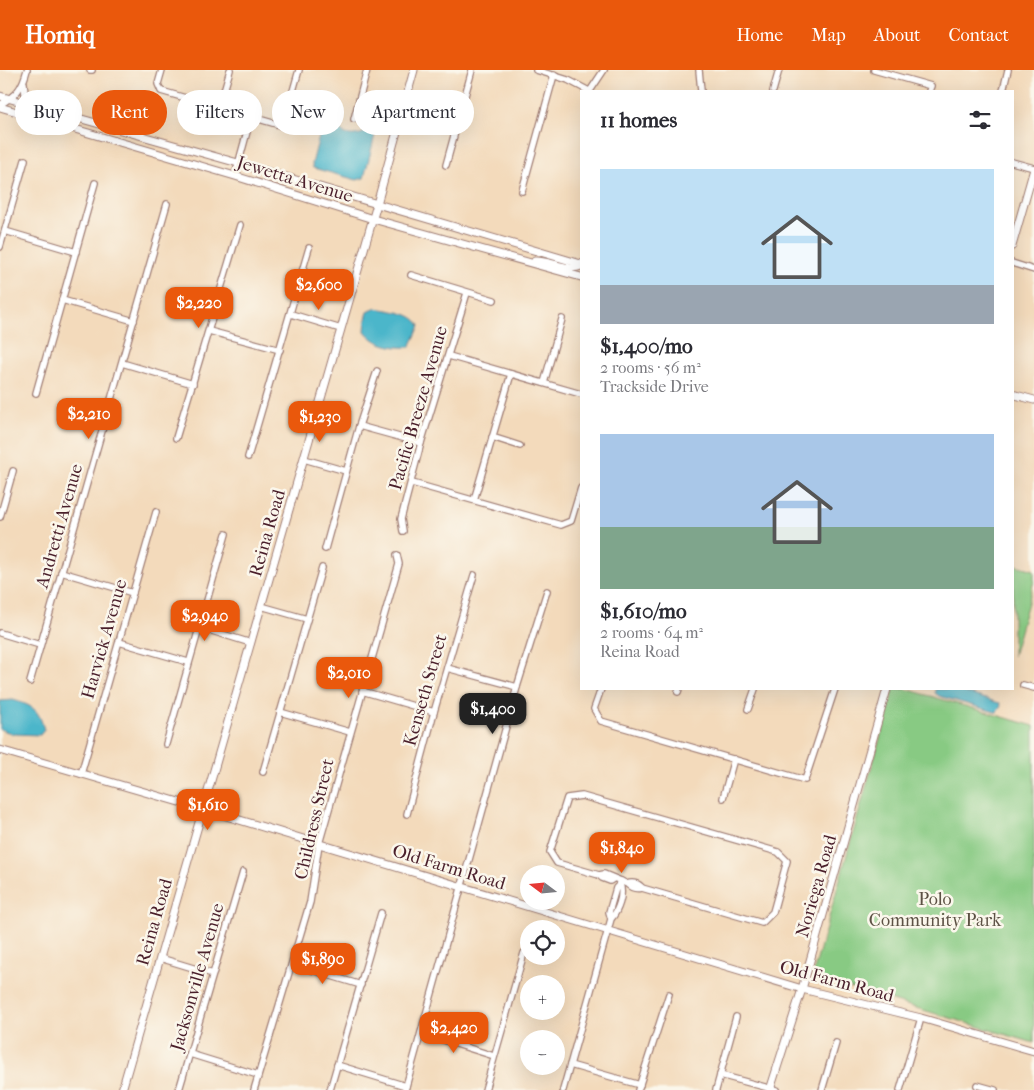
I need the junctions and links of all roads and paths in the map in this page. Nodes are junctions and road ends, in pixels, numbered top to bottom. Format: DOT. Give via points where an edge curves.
graph roads {
  1 [pos="27,70"];
  2 [pos="162,70"];
  3 [pos="230,70"];
  4 [pos="299,70"];
  5 [pos="367,70"];
  6 [pos="414,70"];
  7 [pos="472,70"];
  8 [pos="536,70"];
  9 [pos="604,70"];
  10 [pos="699,70"];
  11 [pos="779,70"];
  12 [pos="874,70"];
  13 [pos="1008,70"];
  14 [pos="554,75"];
  15 [pos="24,83"];
  16 [pos="930,88"];
  17 [pos="25,90"];
  18 [pos="224,90"];
  19 [pos="362,90"];
  20 [pos="588,90"];
  21 [pos="591,90"];
  22 [pos="701,90"];
  23 [pos="773,90"];
  24 [pos="1003,90"];
  25 [pos="0,96"];
  26 [pos="177,96"];
  27 [pos="10,99"];
  28 [pos="15,100"];
  29 [pos="0,106"];
  30 [pos="15,111"];
  31 [pos="82,119"];
  32 [pos="262,120"];
  33 [pos="82,131"];
  34 [pos="246,135"];
  35 [pos="25,160"];
  36 [pos="235,162"];
  37 [pos="1014,163"];
  38 [pos="446,165"];
  39 [pos="1034,168"];
  40 [pos="235,176"];
  41 [pos="95,183"];
  42 [pos="522,191"];
  43 [pos="167,204"];
  44 [pos="377,204"];
  45 [pos="373,219"];
  46 [pos="240,224"];
  47 [pos="5,231"];
  48 [pos="1014,239"];
  49 [pos="0,248"];
  50 [pos="309,248"];
  51 [pos="76,252"];
  52 [pos="527,261"];
  53 [pos="580,265"];
  54 [pos="580,265"];
  55 [pos="1014,265"];
  56 [pos="1034,270"];
  57 [pos="410,275"];
  58 [pos="580,277"];
  59 [pos="467,293"];
  60 [pos="62,300"];
  61 [pos="494,300"];
  62 [pos="291,314"];
  63 [pos="562,319"];
  64 [pos="134,321"];
  65 [pos="341,328"];
  66 [pos="209,332"];
  67 [pos="280,350"];
  68 [pos="449,356"];
  69 [pos="122,363"];
  70 [pos="377,371"];
  71 [pos="511,374"];
  72 [pos="544,383"];
  73 [pos="193,384"];
  74 [pos="36,394"];
  75 [pos="580,394"];
  76 [pos="1014,395"];
  77 [pos="1034,400"];
  78 [pos="359,426"];
  79 [pos="492,437"];
  80 [pos="176,438"];
  81 [pos="421,443"];
  82 [pos="520,446"];
  83 [pos="248,457"];
  84 [pos="304,459"];
  85 [pos="13,471"];
  86 [pos="346,471"];
  87 [pos="412,483"];
  88 [pos="580,491"];
  89 [pos="474,500"];
  90 [pos="156,512"];
  91 [pos="0,517"];
  92 [pos="402,531"];
  93 [pos="226,534"];
  94 [pos="325,549"];
  95 [pos="397,555"];
  96 [pos="322,568"];
  97 [pos="61,572"];
  98 [pos="474,575"];
  99 [pos="548,591"];
  100 [pos="133,593"];
  101 [pos="261,606"];
  102 [pos="307,619"];
  103 [pos="199,628"];
  104 [pos="0,633"];
  105 [pos="118,642"];
  106 [pos="250,643"];
  107 [pos="40,645"];
  108 [pos="188,662"];
  109 [pos="447,668"];
  110 [pos="30,682"];
  111 [pos="1023,685"];
  112 [pos="517,688"];
  113 [pos="1034,688"];
  114 [pos="362,690"];
  115 [pos="601,690"];
  116 [pos="755,690"];
  117 [pos="835,690"];
  118 [pos="887,690"];
  119 [pos="748,709"];
  120 [pos="280,712"];
  121 [pos="434,712"];
  122 [pos="350,732"];
  123 [pos="166,744"];
  124 [pos="0,750"];
  125 [pos="734,759"];
  126 [pos="263,772"];
  127 [pos="81,774"];
  128 [pos="723,798"];
  129 [pos="203,809"];
  130 [pos="407,814"];
  131 [pos="320,844"];
  132 [pos="243,872"];
  133 [pos="623,883"];
  134 [pos="460,886"];
  135 [pos="381,913"];
  136 [pos="608,930"];
  137 [pos="160,958"];
  138 [pos="292,964"];
  139 [pos="521,965"];
  140 [pos="213,974"];
  141 [pos="361,985"];
  142 [pos="802,989"];
  143 [pos="669,994"];
  144 [pos="736,1017"];
  145 [pos="921,1018"];
  146 [pos="420,1033"];
  147 [pos="836,1043"];
  148 [pos="1034,1051"];
  149 [pos="190,1054"];
  150 [pos="494,1056"];
  151 [pos="570,1064"];
  152 [pos="338,1065"];
  153 [pos="258,1075"];
  154 [pos="720,1075"];
  155 [pos="977,1085"];
  156 [pos="405,1088"];
  157 [pos="639,1088"];
  158 [pos="122,1090"];
  159 [pos="179,1090"];
  160 [pos="254,1090"];
  161 [pos="330,1090"];
  162 [pos="485,1090"];
  163 [pos="563,1090"];
  164 [pos="716,1090"];
  165 [pos="772,1090"];
  166 [pos="822,1090"];
  167 [pos="900,1090"];
  168 [pos="995,1090"];
  1 -- 15 [label="street"];
  2 -- 26 [label="street" via="158,84 161,91"];
  3 -- 18 [label="street"];
  4 -- 32 [label="street" via="283,126"];
  5 -- 19 [label="street"];
  6 -- 44 [label="street, Reina Road"];
  7 -- 38 [label="street"];
  8 -- 14 [label="street"];
  9 -- 21 [label="street"];
  10 -- 22 [label="street"];
  11 -- 23 [label="street"];
  12 -- 16 [label="street"];
  13 -- 24 [label="street"];
  14 -- 20 [label="street"];
  14 -- 42 [label="street"];
  15 -- 17 [label="street"];
  15 -- 27 [label="street"];
  25 -- 27 [label="street, Jewetta Avenue"];
  27 -- 28 [label="street, Jewetta Avenue"];
  27 -- 29 [label="street"];
  29 -- 30 [label="street, Jewetta Avenue"];
  31 -- 36 [label="street, Jewetta Avenue"];
  33 -- 40 [label="street, Jewetta Avenue"];
  34 -- 36 [label="street"];
  35 -- 47 [label="street"];
  36 -- 40 [label="street"];
  36 -- 44 [label="street, Jewetta Avenue"];
  37 -- 39 [label="street"];
  39 -- 48 [label="street"];
  40 -- 45 [label="street, Jewetta Avenue"];
  41 -- 51 [label="street"];
  43 -- 64 [label="street, Andretti Avenue"];
  44 -- 45 [label="street, Reina Road"];
  44 -- 53 [label="street, Jewetta Avenue"];
  45 -- 52 [label="street, Jewetta Avenue"];
  45 -- 65 [label="street, Reina Road"];
  46 -- 66 [label="street"];
  47 -- 49 [label="street"];
  47 -- 51 [label="street"];
  50 -- 62 [label="street"];
  51 -- 60 [label="street"];
  52 -- 54 [label="street" via="543,260 573,268"];
  52 -- 58 [label="street, Jewetta Avenue"];
  55 -- 56 [label="street"];
  57 -- 59 [label="street"];
  59 -- 61 [label="street"];
  59 -- 68 [label="street, Pacific Breeze Avenue"];
  60 -- 64 [label="street"];
  60 -- 74 [label="street"];
  62 -- 65 [label="street"];
  62 -- 67 [label="street"];
  63 -- 72 [label="street"];
  64 -- 69 [label="street, Andretti Avenue"];
  65 -- 84 [label="street, Reina Road"];
  66 -- 67 [label="street"];
  66 -- 73 [label="street"];
  67 -- 83 [label="street"];
  68 -- 71 [label="street"];
  68 -- 81 [label="street, Pacific Breeze Avenue"];
  69 -- 73 [label="street"];
  69 -- 97 [label="street, Andretti Avenue"];
  70 -- 78 [label="street"];
  71 -- 72 [label="street"];
  71 -- 79 [label="street"];
  72 -- 75 [label="street"];
  73 -- 80 [label="street"];
  76 -- 77 [label="street"];
  78 -- 81 [label="street"];
  78 -- 86 [label="street"];
  79 -- 82 [label="street"];
  79 -- 89 [label="street"];
  81 -- 87 [label="street, Pacific Breeze Avenue"];
  84 -- 86 [label="street"];
  84 -- 101 [label="street, Reina Road"];
  85 -- 91 [label="street"];
  86 -- 94 [label="street"];
  87 -- 89 [label="street"];
  87 -- 92 [label="street, Pacific Breeze Avenue" via="401,519"];
  88 -- 89 [label="street" via="571,521 561,525"];
  90 -- 100 [label="street, Harvick Avenue"];
  93 -- 103 [label="street"];
  95 -- 114 [label="street, Childress Street" via="399,564"];
  96 -- 102 [label="street"];
  97 -- 100 [label="street"];
  97 -- 107 [label="street, Andretti Avenue"];
  98 -- 109 [label="street, Kenseth Street"];
  99 -- 112 [label="street"];
  100 -- 105 [label="street, Harvick Avenue"];
  101 -- 102 [label="street"];
  101 -- 106 [label="street, Reina Road"];
  102 -- 120 [label="street"];
  103 -- 106 [label="street"];
  103 -- 108 [label="street"];
  104 -- 107 [label="street"];
  105 -- 108 [label="street"];
  105 -- 127 [label="street, Harvick Avenue"];
  106 -- 129 [label="street, Reina Road"];
  107 -- 110 [label="street, Andretti Avenue"];
  108 -- 123 [label="street"];
  109 -- 112 [label="street"];
  109 -- 121 [label="street, Kenseth Street"];
  111 -- 113 [label="street"];
  112 -- 134 [label="street"];
  114 -- 121 [label="street"];
  114 -- 122 [label="street, Childress Street"];
  115 -- 125 [label="street" via="594,709 601,721"];
  116 -- 119 [label="street"];
  117 -- 125 [label="street" via="805,780"];
  118 -- 142 [label="street, Noriega Road"];
  120 -- 122 [label="street"];
  120 -- 126 [label="street"];
  121 -- 130 [label="street, Kenseth Street"];
  122 -- 131 [label="street, Childress Street"];
  124 -- 127 [label="street, Old Farm Road"];
  125 -- 128 [label="street"];
  127 -- 129 [label="street, Old Farm Road"];
  129 -- 131 [label="street, Old Farm Road"];
  129 -- 137 [label="street, Reina Road"];
  131 -- 134 [label="street, Old Farm Road"];
  131 -- 138 [label="street, Childress Street" via="310,902"];
  132 -- 140 [label="street, Jacksonville Avenue"];
  133 -- 133 [label="street" via="611,876 558,863 550,852 567,798 582,796 778,852 787,861 773,912 762,923"];
  133 -- 136 [label="street" via="616,914"];
  134 -- 136 [label="street, Old Farm Road"];
  134 -- 146 [label="street"];
  135 -- 141 [label="street"];
  136 -- 142 [label="street, Old Farm Road"];
  136 -- 151 [label="street"];
  137 -- 140 [label="street"];
  137 -- 158 [label="street, Reina Road"];
  138 -- 141 [label="street"];
  138 -- 153 [label="street, Childress Street"];
  139 -- 150 [label="street"];
  140 -- 149 [label="street, Jacksonville Avenue"];
  141 -- 152 [label="street"];
  142 -- 145 [label="street, Old Farm Road"];
  142 -- 165 [label="street, Noriega Road"];
  143 -- 157 [label="street"];
  144 -- 154 [label="street"];
  145 -- 148 [label="street, Old Farm Road"];
  145 -- 167 [label="street"];
  146 -- 150 [label="street"];
  146 -- 156 [label="street"];
  147 -- 166 [label="street"];
  149 -- 153 [label="street"];
  149 -- 159 [label="street, Jacksonville Avenue"];
  150 -- 162 [label="street"];
  151 -- 157 [label="street"];
  151 -- 163 [label="street"];
  152 -- 156 [label="street"];
  152 -- 161 [label="street"];
  153 -- 160 [label="street, Childress Street"];
  154 -- 164 [label="street"];
  154 -- 165 [label="street"];
  155 -- 168 [label="street"];
}
